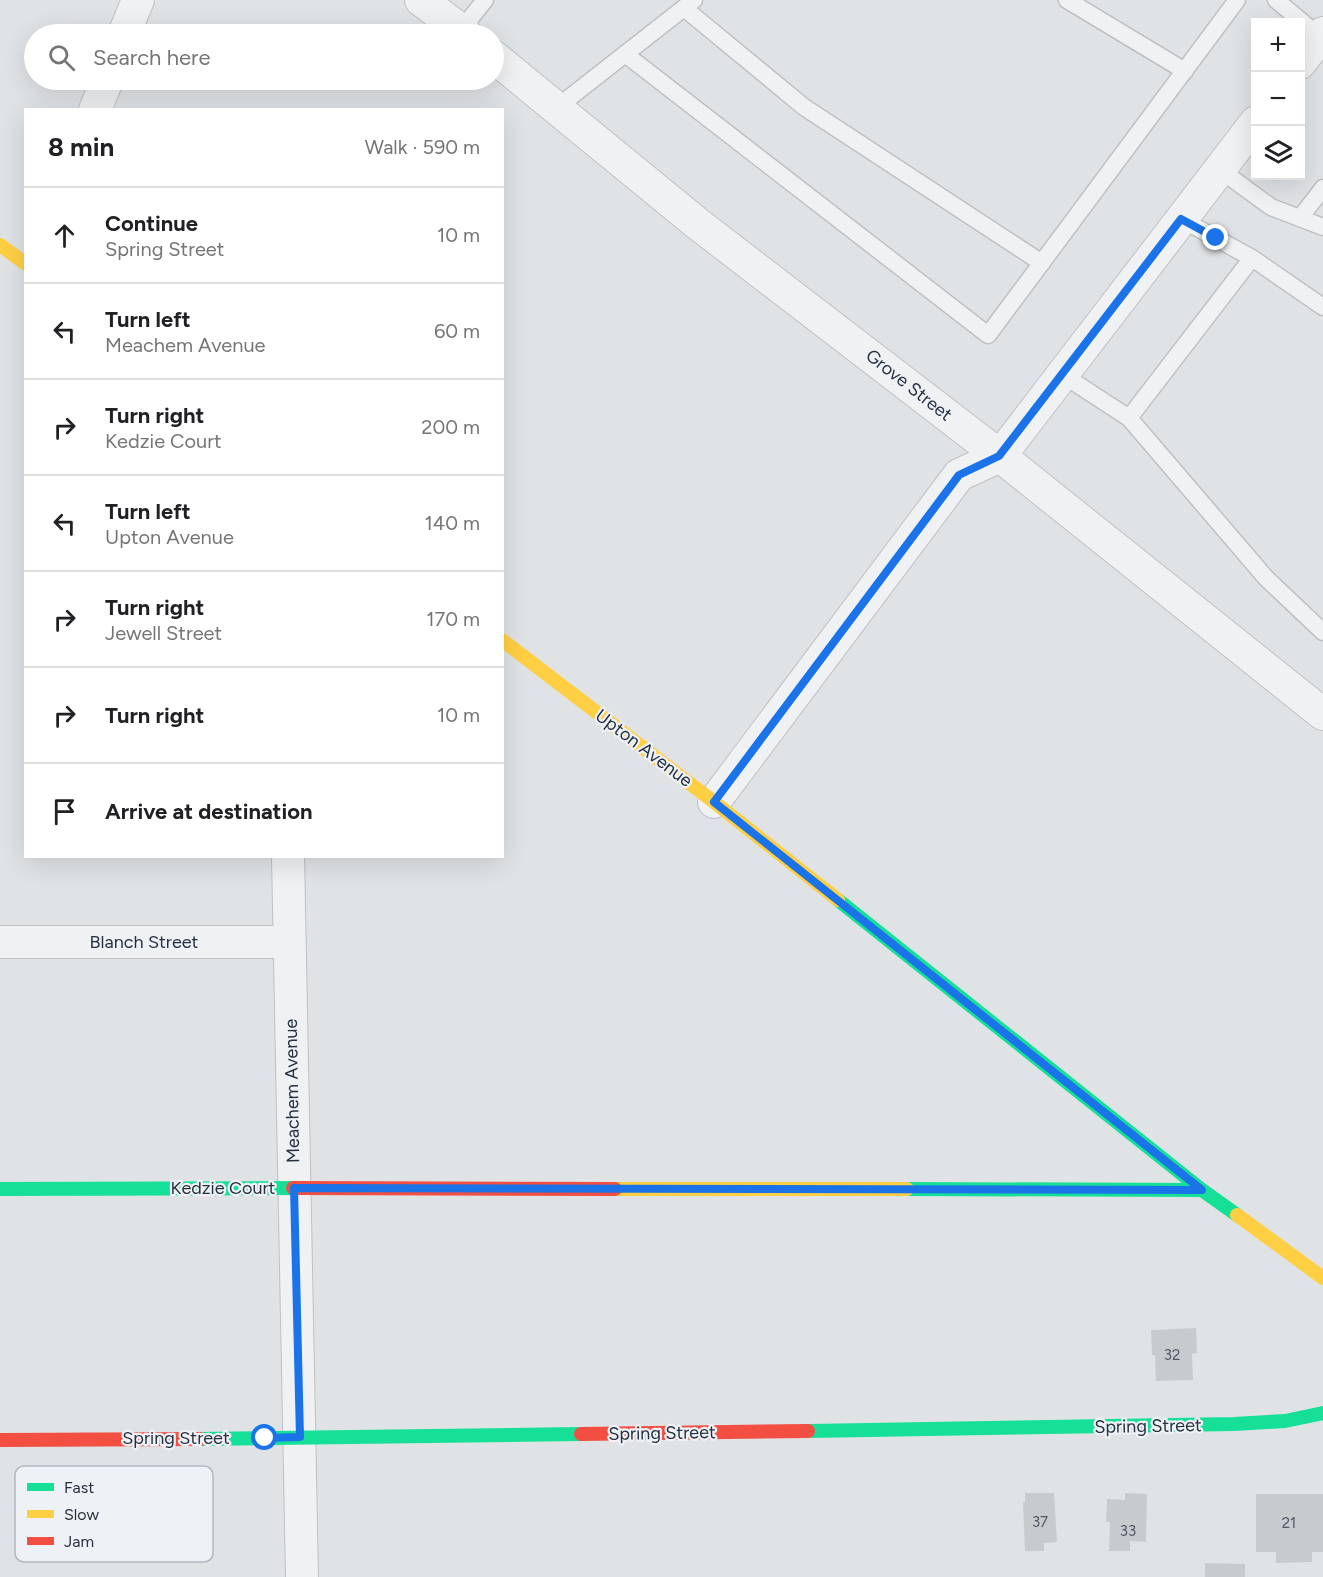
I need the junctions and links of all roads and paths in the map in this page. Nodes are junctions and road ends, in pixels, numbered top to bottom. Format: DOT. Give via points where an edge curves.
graph roads {
  1 [pos="138,0"];
  2 [pos="421,0"];
  3 [pos="485,0"];
  4 [pos="1067,0"];
  5 [pos="1237,0"];
  6 [pos="1276,0"];
  7 [pos="689,4"];
  8 [pos="128,24"];
  9 [pos="453,24"];
  10 [pos="469,24"];
  11 [pos="1322,35"];
  12 [pos="625,54"];
  13 [pos="1305,57"];
  14 [pos="504,66"];
  15 [pos="1185,70"];
  16 [pos="103,90"];
  17 [pos="96,108"];
  18 [pos="555,109"];
  19 [pos="1253,126"];
  20 [pos="1219,169"];
  21 [pos="1323,188"];
  22 [pos="1300,218"];
  23 [pos="1181,219"];
  24 [pos="1323,227"];
  25 [pos="0,245"];
  26 [pos="1252,258"];
  27 [pos="24,263"];
  28 [pos="1042,263"];
  29 [pos="1323,307"];
  30 [pos="1063,375"];
  31 [pos="1129,418"];
  32 [pos="999,456"];
  33 [pos="1323,632"];
  34 [pos="504,642"];
  35 [pos="1323,714"];
  36 [pos="714,802"];
  37 [pos="288,858"];
  38 [pos="0,942"];
  39 [pos="288,942"];
  40 [pos="294,1188"];
  41 [pos="0,1189"];
  42 [pos="1202,1190"];
  43 [pos="1323,1278"];
  44 [pos="1323,1413"];
  45 [pos="300,1437"];
  46 [pos="0,1440"];
  47 [pos="302,1577"];
  1 -- 8 [label="street"];
  2 -- 9 [label="street"];
  3 -- 10 [label="lane"];
  4 -- 15 [label="lane"];
  5 -- 15 [label="lane"];
  6 -- 11 [label="lane"];
  7 -- 12 [label="lane"];
  7 -- 28 [label="lane" via="804,107"];
  11 -- 13 [label="street"];
  12 -- 18 [label="lane"];
  12 -- 28 [label="lane" via="988,335"];
  14 -- 18 [label="street, Grove Street"];
  15 -- 28 [label="lane"];
  16 -- 17 [label="street"];
  18 -- 32 [label="street, Grove Street"];
  19 -- 20 [label="street"];
  20 -- 22 [label="lane" via="1271,207"];
  20 -- 23 [label="street"];
  21 -- 22 [label="lane"];
  22 -- 24 [label="lane"];
  23 -- 26 [label="lane"];
  23 -- 30 [label="street"];
  25 -- 27 [label="street"];
  26 -- 29 [label="lane"];
  26 -- 31 [label="lane"];
  30 -- 31 [label="lane"];
  30 -- 32 [label="street"];
  31 -- 33 [label="lane" via="1266,578"];
  32 -- 35 [label="street, Grove Street"];
  32 -- 36 [label="street" via="959,475"];
  34 -- 36 [label="street, Upton Avenue"];
  36 -- 42 [label="street, Upton Avenue"];
  37 -- 39 [label="street, Meachem Avenue"];
  38 -- 39 [label="street, Blanch Street"];
  39 -- 40 [label="street, Meachem Avenue"];
  40 -- 41 [label="street, Kedzie Court"];
  40 -- 42 [label="street, Kedzie Court"];
  40 -- 45 [label="street, Meachem Avenue"];
  42 -- 43 [label="street, Upton Avenue"];
  44 -- 45 [label="street, Spring Street" via="1285,1421 1234,1424"];
  45 -- 46 [label="street, Spring Street"];
  45 -- 47 [label="street, Meachem Avenue"];
}
